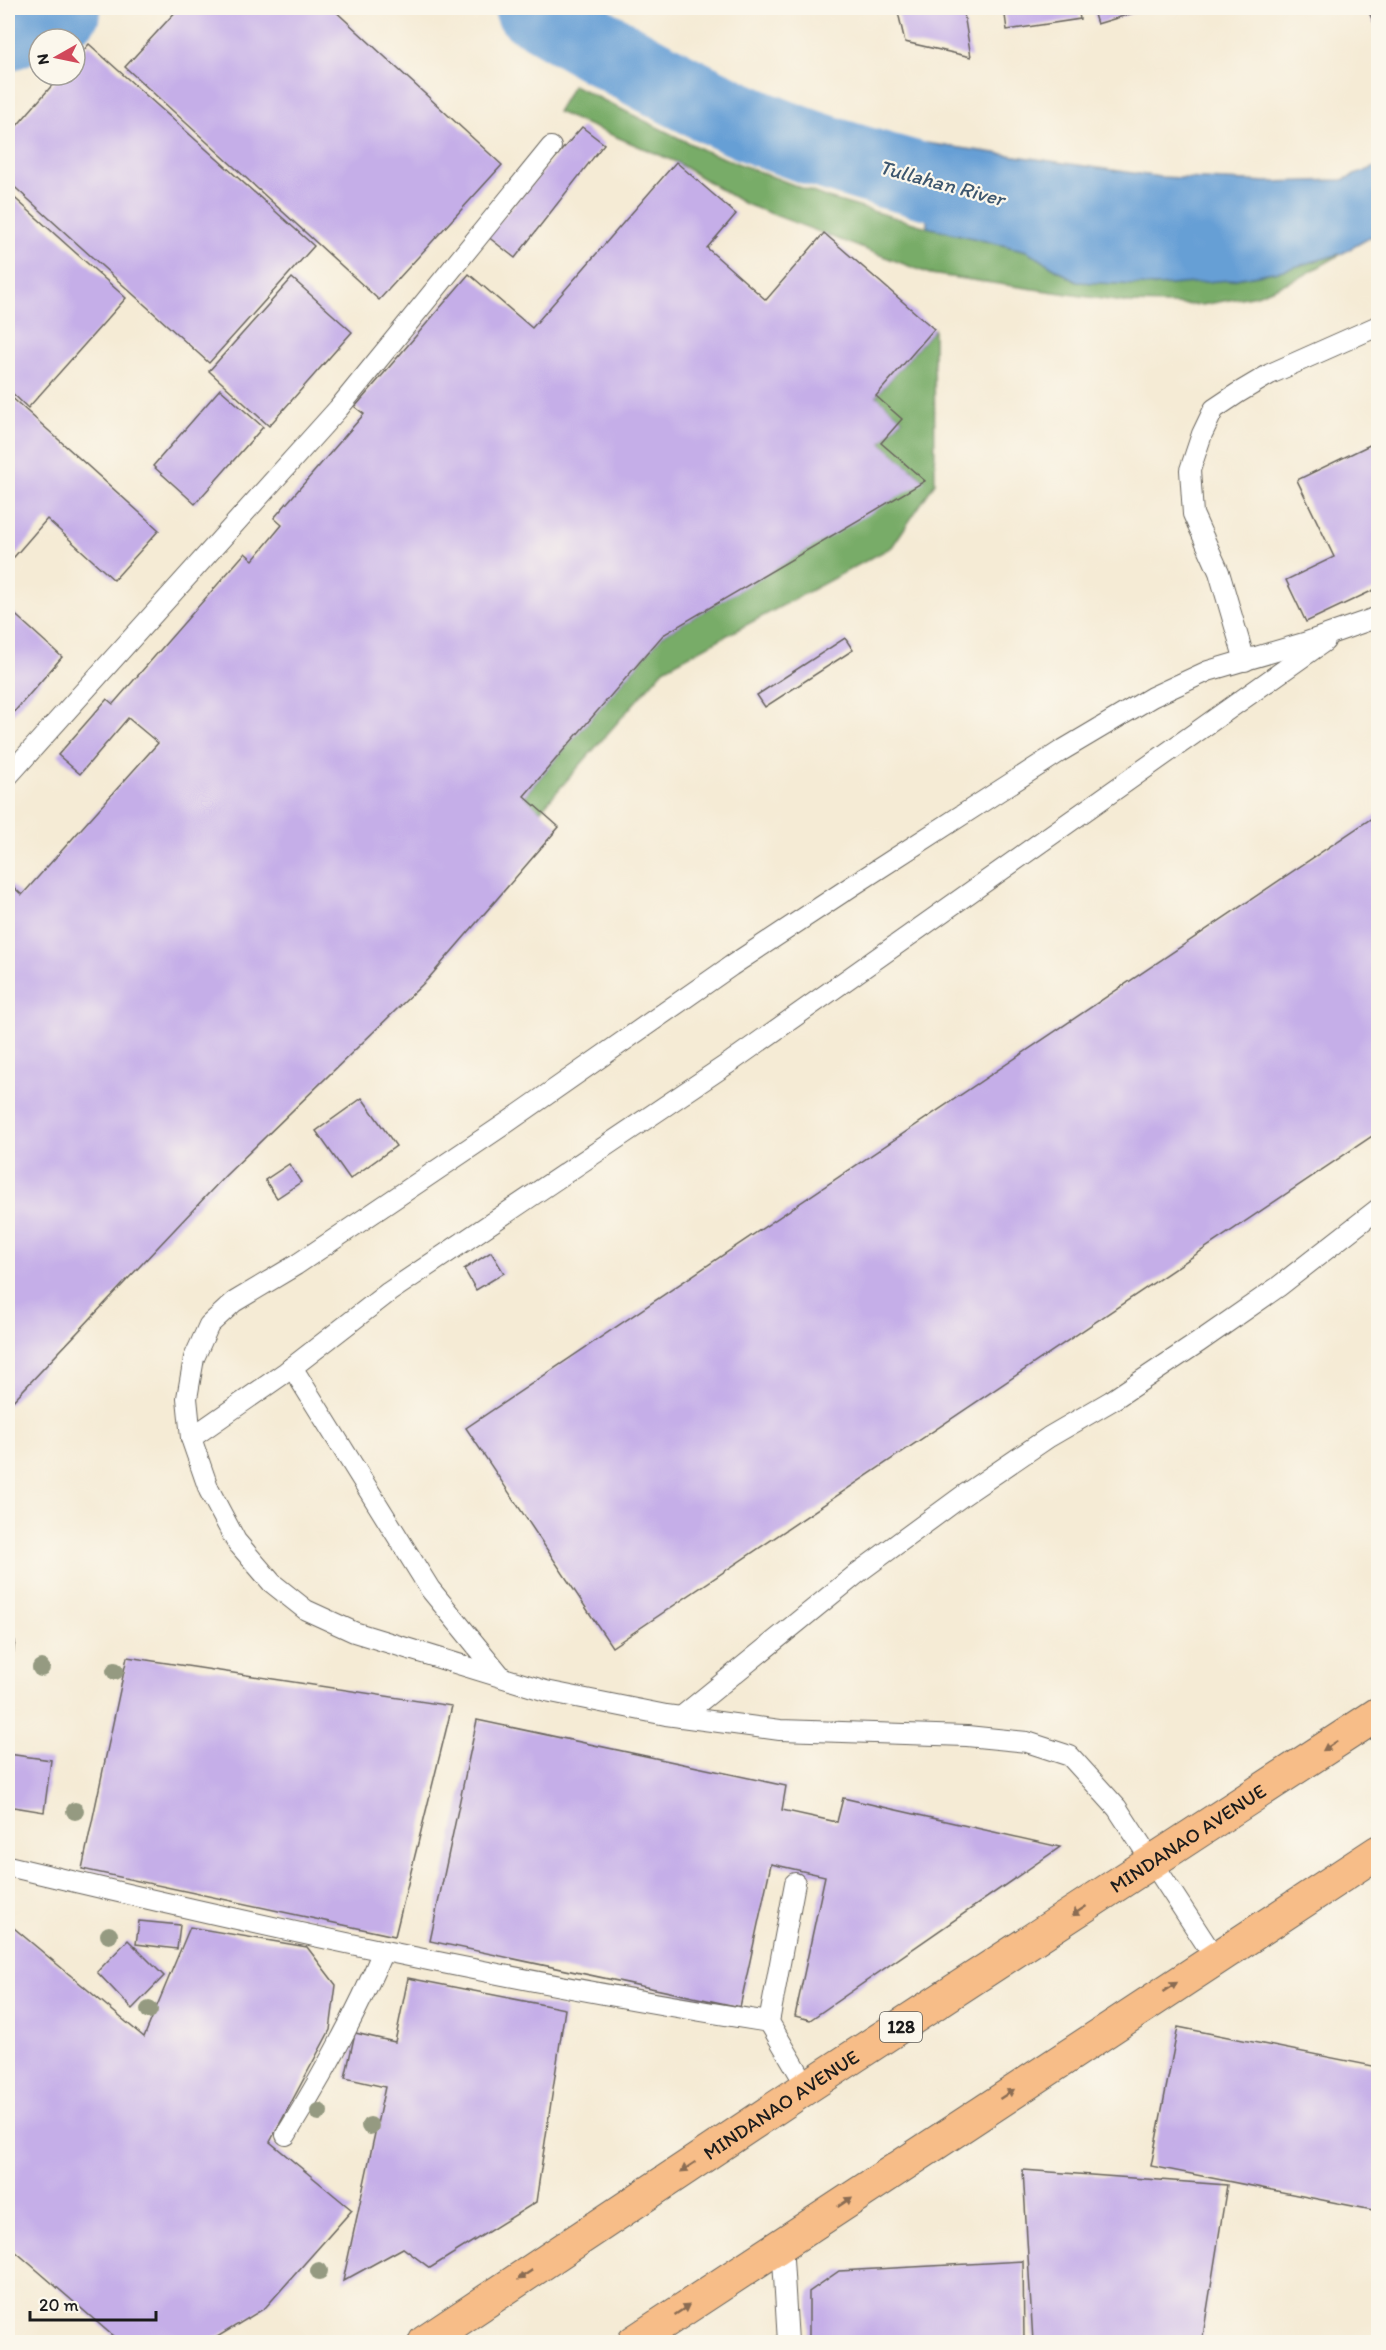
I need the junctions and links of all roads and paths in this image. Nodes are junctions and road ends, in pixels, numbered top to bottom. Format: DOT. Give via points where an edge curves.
graph roads {
  1 [pos="551,147"];
  2 [pos="1378,326"];
  3 [pos="1378,617"];
  4 [pos="1339,631"];
  5 [pos="1245,661"];
  6 [pos="8,776"];
  7 [pos="1378,1209"];
  8 [pos="292,1367"];
  9 [pos="191,1438"];
  10 [pos="501,1676"];
  11 [pos="1378,1714"];
  12 [pos="681,1717"];
  13 [pos="1378,1852"];
  14 [pos="1151,1864"];
  15 [pos="8,1866"];
  16 [pos="795,1883"];
  17 [pos="383,1951"];
  18 [pos="1215,1958"];
  19 [pos="769,2022"];
  20 [pos="807,2087"];
  21 [pos="286,2135"];
  22 [pos="782,2243"];
  23 [pos="425,2343"];
  24 [pos="634,2343"];
  25 [pos="788,2343"];
  1 -- 6 [label="lane" via="338,409"];
  2 -- 5 [label="lane" via="1270,374 1238,393 1214,410 1202,434 1190,470 1193,514 1219,572"];
  3 -- 4 [label="lane"];
  4 -- 5 [label="lane"];
  4 -- 8 [label="lane" via="732,1061 389,1292"];
  5 -- 9 [label="lane" via="1208,670 1152,697 1061,752 731,966 495,1131 296,1265 234,1302 209,1324 194,1358 187,1398"];
  7 -- 12 [label="lane" via="1278,1287 961,1497 859,1572"];
  8 -- 9 [label="lane"];
  8 -- 10 [label="lane" via="430,1590"];
  9 -- 10 [label="lane" via="209,1490 236,1541 272,1583 306,1610 354,1632"];
  10 -- 12 [label="lane" via="546,1691"];
  11 -- 14 [label="main road, MINDANAO AVENUE / 128, one-way"];
  12 -- 14 [label="lane" via="780,1730 967,1736 1027,1742 1070,1756 1117,1808"];
  13 -- 18 [label="main road"];
  14 -- 18 [label="lane"];
  14 -- 20 [label="main road, MINDANAO AVENUE / 128, one-way"];
  15 -- 17 [label="lane"];
  16 -- 19 [label="lane"];
  17 -- 19 [label="lane"];
  17 -- 21 [label="lane" via="363,2001"];
  22 -- 18 [label="main road, one-way"];
  19 -- 20 [label="lane"];
  20 -- 23 [label="main road, MINDANAO AVENUE / 128, one-way"];
  24 -- 22 [label="main road, one-way"];
  22 -- 25 [label="lane"];
}
